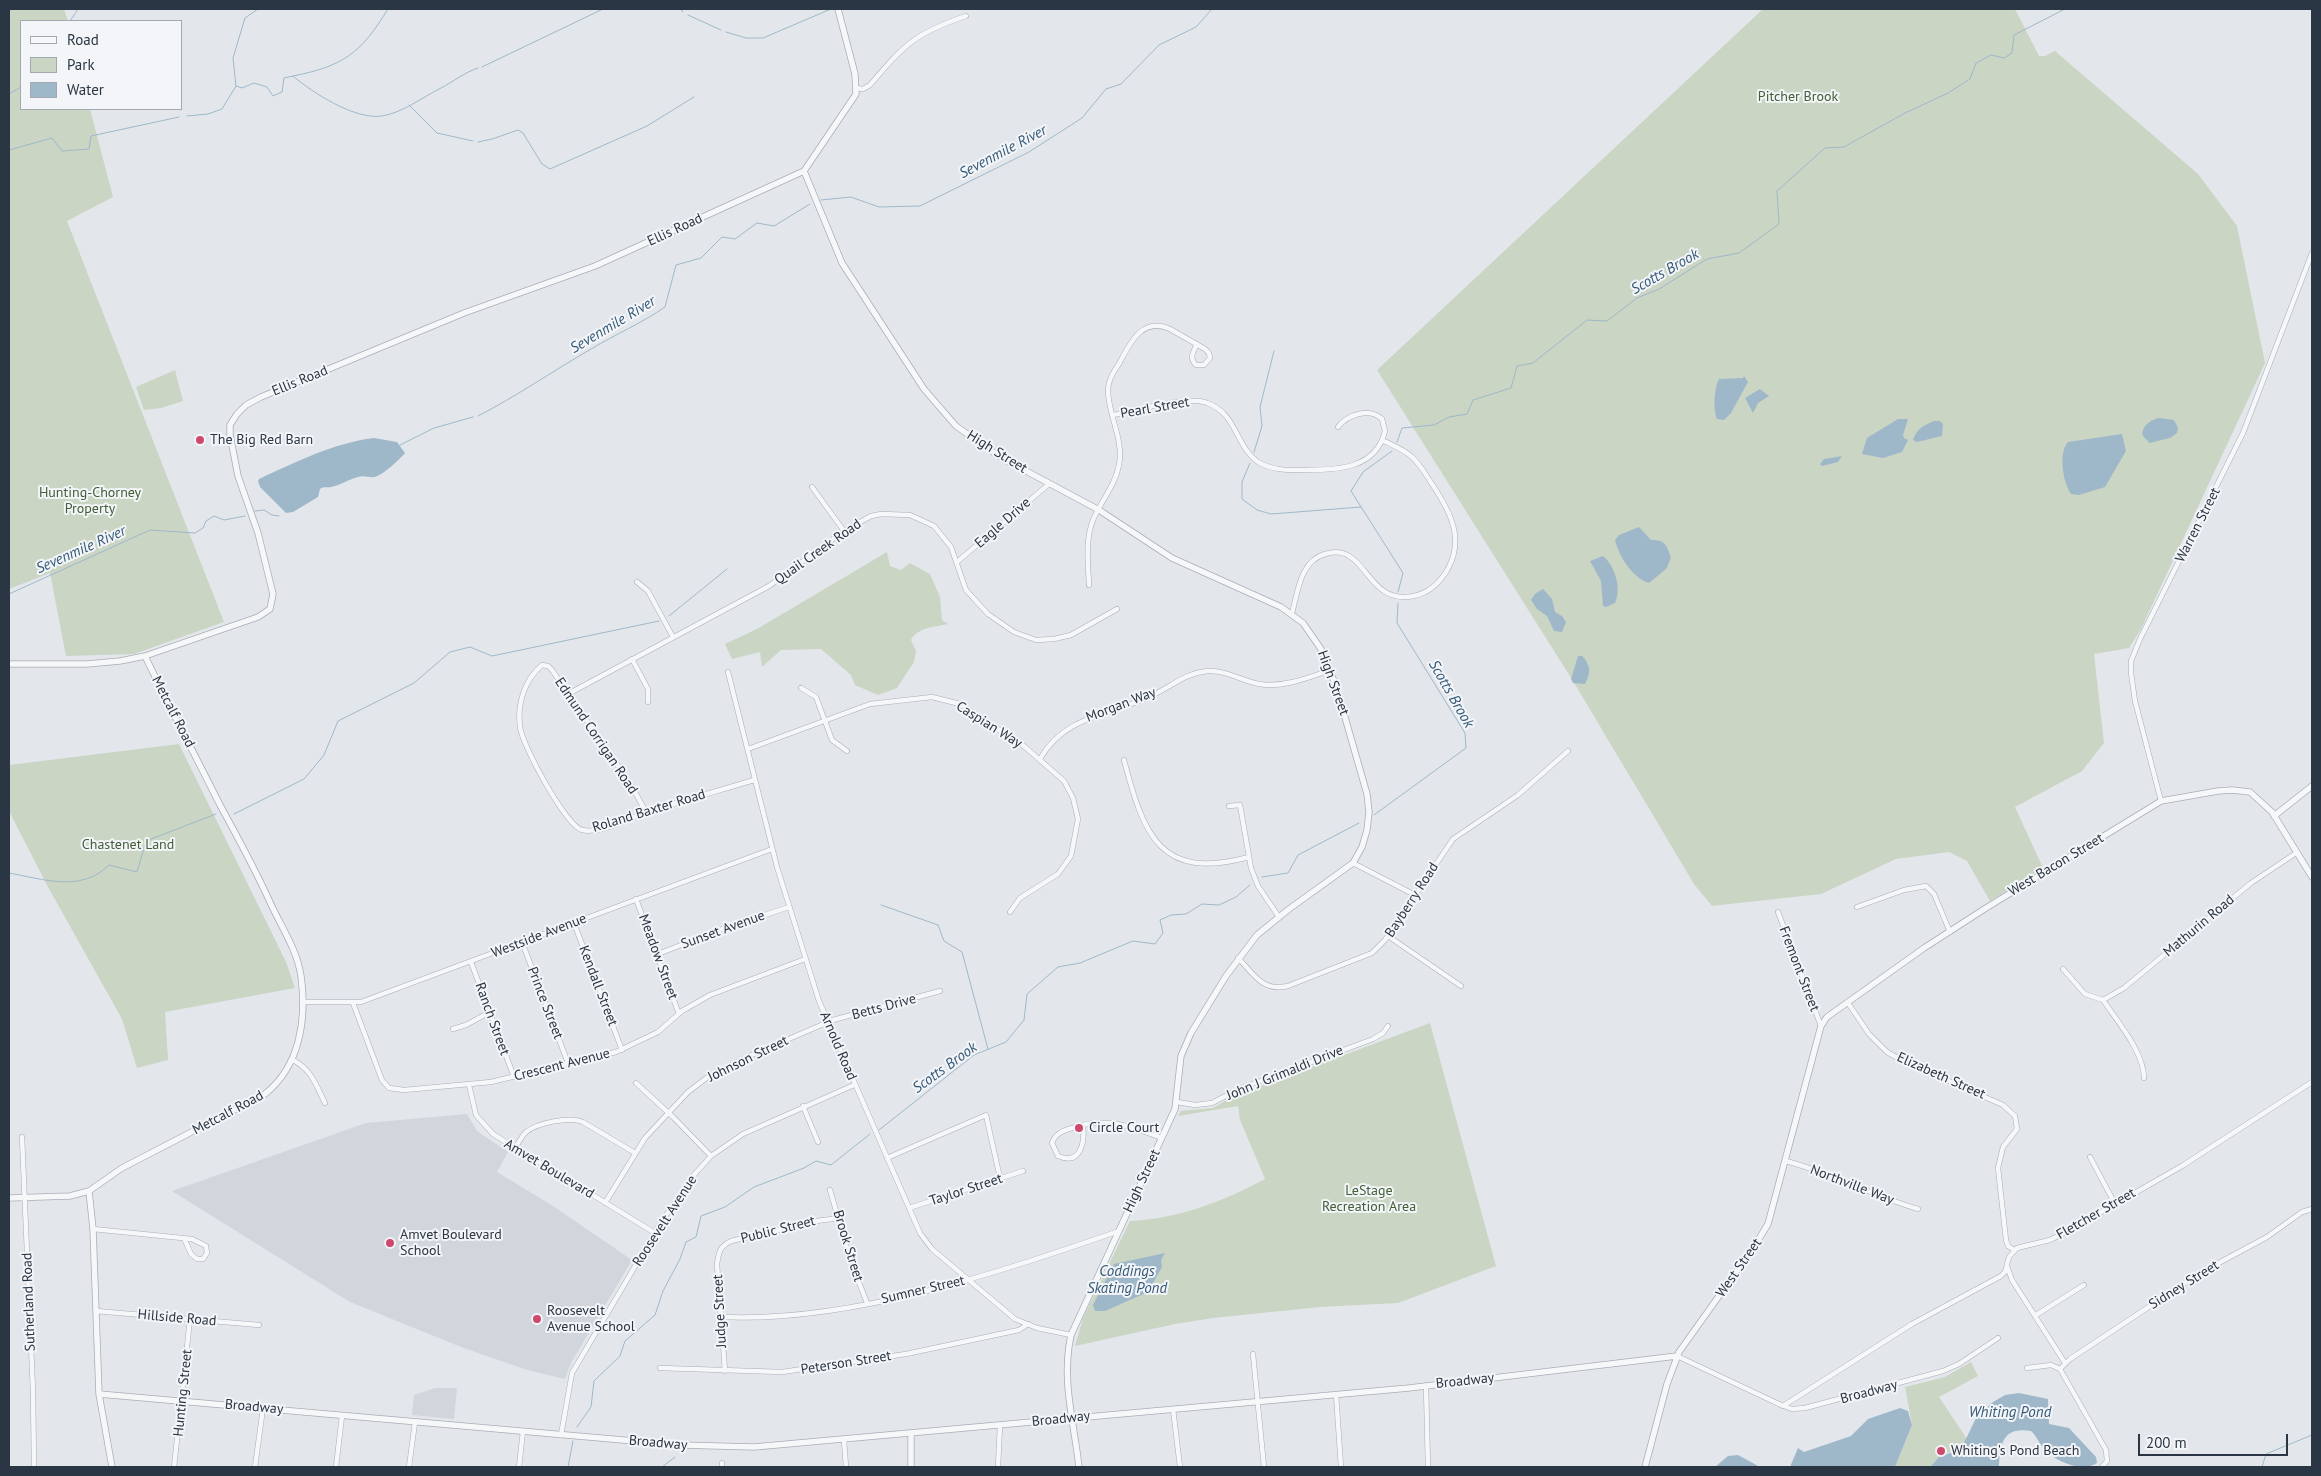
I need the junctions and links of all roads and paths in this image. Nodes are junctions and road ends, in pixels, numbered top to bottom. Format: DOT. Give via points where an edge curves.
graph roads {
  1 [pos="838,9"];
  2 [pos="966,16"];
  3 [pos="856,88"];
  4 [pos="804,171"];
  5 [pos="2312,253"];
  6 [pos="1197,344"];
  7 [pos="1113,415"];
  8 [pos="1338,428"];
  9 [pos="1382,440"];
  10 [pos="1049,484"];
  11 [pos="812,487"];
  12 [pos="1099,510"];
  13 [pos="844,530"];
  14 [pos="957,562"];
  15 [pos="637,582"];
  16 [pos="1089,585"];
  17 [pos="1117,610"];
  18 [pos="1292,614"];
  19 [pos="673,637"];
  20 [pos="145,656"];
  21 [pos="632,659"];
  22 [pos="9,664"];
  23 [pos="542,665"];
  24 [pos="1330,670"];
  25 [pos="728,672"];
  26 [pos="801,688"];
  27 [pos="568,694"];
  28 [pos="648,702"];
  29 [pos="825,720"];
  30 [pos="748,749"];
  31 [pos="847,751"];
  32 [pos="1568,751"];
  33 [pos="1040,759"];
  34 [pos="1124,760"];
  35 [pos="754,780"];
  36 [pos="2312,786"];
  37 [pos="2161,801"];
  38 [pos="1229,806"];
  39 [pos="646,812"];
  40 [pos="2274,816"];
  41 [pos="772,848"];
  42 [pos="2296,853"];
  43 [pos="1249,857"];
  44 [pos="1353,863"];
  45 [pos="2312,877"];
  46 [pos="1415,895"];
  47 [pos="636,899"];
  48 [pos="789,907"];
  49 [pos="1857,907"];
  50 [pos="1010,912"];
  51 [pos="1778,912"];
  52 [pos="1279,917"];
  53 [pos="574,923"];
  54 [pos="1950,932"];
  55 [pos="1388,936"];
  56 [pos="522,942"];
  57 [pos="658,954"];
  58 [pos="805,958"];
  59 [pos="1238,958"];
  60 [pos="471,962"];
  61 [pos="2063,969"];
  62 [pos="1460,986"];
  63 [pos="940,991"];
  64 [pos="2103,1000"];
  65 [pos="303,1002"];
  66 [pos="353,1003"];
  67 [pos="1848,1003"];
  68 [pos="490,1012"];
  69 [pos="679,1014"];
  70 [pos="827,1022"];
  71 [pos="1388,1026"];
  72 [pos="1821,1026"];
  73 [pos="453,1029"];
  74 [pos="622,1050"];
  75 [pos="293,1060"];
  76 [pos="568,1063"];
  77 [pos="514,1077"];
  78 [pos="2144,1078"];
  79 [pos="2312,1082"];
  80 [pos="636,1083"];
  81 [pos="469,1085"];
  82 [pos="854,1085"];
  83 [pos="1177,1102"];
  84 [pos="325,1104"];
  85 [pos="803,1106"];
  86 [pos="669,1112"];
  87 [pos="1083,1125"];
  88 [pos="22,1137"];
  89 [pos="1162,1138"];
  90 [pos="818,1142"];
  91 [pos="515,1149"];
  92 [pos="635,1153"];
  93 [pos="711,1156"];
  94 [pos="2090,1157"];
  95 [pos="887,1158"];
  96 [pos="1786,1161"];
  97 [pos="1023,1171"];
  98 [pos="1000,1178"];
  99 [pos="830,1190"];
  100 [pos="89,1191"];
  101 [pos="9,1198"];
  102 [pos="26,1198"];
  103 [pos="605,1202"];
  104 [pos="2115,1204"];
  105 [pos="909,1208"];
  106 [pos="1918,1209"];
  107 [pos="2312,1209"];
  108 [pos="840,1218"];
  109 [pos="93,1229"];
  110 [pos="1119,1231"];
  111 [pos="655,1233"];
  112 [pos="184,1238"];
  113 [pos="719,1250"];
  114 [pos="2014,1250"];
  115 [pos="2006,1265"];
  116 [pos="968,1280"];
  117 [pos="2084,1285"];
  118 [pos="866,1303"];
  119 [pos="96,1311"];
  120 [pos="2036,1316"];
  121 [pos="720,1317"];
  122 [pos="190,1319"];
  123 [pos="1028,1324"];
  124 [pos="259,1325"];
  125 [pos="1071,1335"];
  126 [pos="1998,1338"];
  127 [pos="1252,1354"];
  128 [pos="1676,1356"];
  129 [pos="2065,1363"];
  130 [pos="660,1368"];
  131 [pos="2027,1368"];
  132 [pos="2060,1369"];
  133 [pos="725,1371"];
  134 [pos="1426,1386"];
  135 [pos="99,1394"];
  136 [pos="1336,1394"];
  137 [pos="183,1401"];
  138 [pos="1257,1402"];
  139 [pos="1783,1406"];
  140 [pos="263,1408"];
  141 [pos="1173,1409"];
  142 [pos="342,1416"];
  143 [pos="1072,1418"];
  144 [pos="415,1422"];
  145 [pos="1000,1425"];
  146 [pos="524,1431"];
  147 [pos="911,1433"];
  148 [pos="561,1435"];
  149 [pos="844,1440"];
  150 [pos="34,1467"];
  151 [pos="112,1467"];
  152 [pos="174,1467"];
  153 [pos="255,1467"];
  154 [pos="336,1467"];
  155 [pos="409,1467"];
  156 [pos="519,1467"];
  157 [pos="846,1467"];
  158 [pos="911,1467"];
  159 [pos="998,1467"];
  160 [pos="1079,1467"];
  161 [pos="1180,1467"];
  162 [pos="1264,1467"];
  163 [pos="1341,1467"];
  164 [pos="1428,1467"];
  165 [pos="1645,1467"];
  166 [pos="2103,1467"];
  1 -- 3 [label="street"];
  2 -- 3 [label="street" via="933,27 912,40 870,86"];
  3 -- 4 [label="street" via="852,102"];
  4 -- 10 [label="street, High Street" via="842,263 934,402 956,426 978,443"];
  4 -- 20 [label="street, Ellis Road" via="595,266 464,313 246,405 230,426 230,440 268,569 273,594 271,606 258,617"];
  5 -- 37 [label="street, Warren Street" via="2244,433 2131,661 2135,701"];
  6 -- 6 [label="street" via="1210,354 1204,365 1196,365 1193,360"];
  6 -- 7 [label="street" via="1162,326 1148,327 1139,332 1108,384"];
  7 -- 9 [label="street, Pearl Street" via="1183,402 1205,402 1228,417 1250,456 1280,470 1347,468 1366,459"];
  7 -- 12 [label="street" via="1120,461 1115,480"];
  8 -- 9 [label="street" via="1351,416 1375,414 1384,423"];
  9 -- 18 [label="street" via="1413,458 1449,510 1456,538 1450,566 1426,592 1399,596 1374,584 1353,557 1337,552 1324,554 1307,566"];
  10 -- 12 [label="street, High Street"];
  10 -- 14 [label="street, Eagle Drive"];
  11 -- 13 [label="street"];
  12 -- 16 [label="street" via="1090,536"];
  12 -- 18 [label="street, High Street" via="1172,558"];
  13 -- 14 [label="street, Quail Creek Road" via="881,514 898,513 918,518 934,526"];
  13 -- 19 [label="street, Quail Creek Road" via="769,586"];
  14 -- 17 [label="street, Quail Creek Road" via="966,590 988,614 1014,632 1036,640 1072,635"];
  15 -- 19 [label="street" via="648,591"];
  18 -- 24 [label="street, High Street" via="1313,636"];
  19 -- 21 [label="street, Quail Creek Road"];
  20 -- 22 [label="street, Ellis Road" via="87,664"];
  20 -- 65 [label="street, Metcalf Road" via="280,920 298,964"];
  21 -- 27 [label="street, Quail Creek Road"];
  21 -- 28 [label="street" via="648,689"];
  23 -- 27 [label="street, Edmund Corrigan Road" via="552,670"];
  23 -- 39 [label="street, Roland Baxter Road" via="522,694 520,730 570,821 578,828 595,829"];
  24 -- 33 [label="street, Morgan Way" via="1278,684 1261,684 1219,672 1196,673 1152,696 1083,719 1056,738"];
  24 -- 44 [label="street, High Street" via="1368,803 1368,830"];
  25 -- 30 [label="street, Arnold Road"];
  26 -- 29 [label="street" via="816,697"];
  27 -- 39 [label="street, Edmund Corrigan Road"];
  29 -- 30 [label="street, Caspian Way"];
  29 -- 31 [label="street" via="832,740"];
  29 -- 33 [label="street, Caspian Way" via="870,704 920,698 943,699 960,704"];
  30 -- 35 [label="street, Arnold Road"];
  32 -- 46 [label="street, Bayberry Road" via="1524,791 1457,835"];
  33 -- 50 [label="street, Caspian Way" via="1064,781 1073,798 1078,819 1076,836 1070,856 1058,874 1020,898"];
  34 -- 43 [label="street" via="1144,822 1164,850 1179,859 1203,865"];
  35 -- 39 [label="street, Roland Baxter Road"];
  35 -- 41 [label="street, Arnold Road"];
  36 -- 40 [label="street"];
  37 -- 40 [label="street, West Bacon Street" via="2218,791 2244,791 2255,795"];
  37 -- 54 [label="street, West Bacon Street"];
  38 -- 43 [label="street" via="1240,805"];
  40 -- 42 [label="street, West Bacon Street"];
  41 -- 47 [label="street, Westside Avenue"];
  41 -- 48 [label="street, Arnold Road"];
  42 -- 45 [label="street, West Bacon Street"];
  42 -- 64 [label="street, Mathurin Road" via="2245,888 2124,988"];
  43 -- 52 [label="street" via="1256,881"];
  44 -- 46 [label="street"];
  44 -- 52 [label="street, High Street"];
  46 -- 55 [label="street, Bayberry Road"];
  47 -- 53 [label="street, Westside Avenue"];
  47 -- 57 [label="street, Meadow Street"];
  48 -- 57 [label="street, Sunset Avenue"];
  48 -- 58 [label="street, Arnold Road"];
  49 -- 54 [label="street" via="1904,890 1926,886 1934,894"];
  51 -- 72 [label="street, Fremont Street"];
  52 -- 59 [label="street, High Street" via="1262,930"];
  53 -- 56 [label="street, Westside Avenue"];
  53 -- 74 [label="street, Kendall Street"];
  54 -- 67 [label="street, West Bacon Street"];
  55 -- 59 [label="street, Bayberry Road" via="1372,953 1282,988 1269,988"];
  55 -- 62 [label="street"];
  56 -- 60 [label="street, Westside Avenue"];
  56 -- 76 [label="street, Prince Street"];
  57 -- 69 [label="street, Meadow Street"];
  58 -- 69 [label="street, Crescent Avenue" via="710,995"];
  58 -- 70 [label="street, Arnold Road"];
  59 -- 83 [label="street, High Street" via="1187,1040 1180,1064"];
  60 -- 66 [label="street, Westside Avenue"];
  60 -- 68 [label="street, Ranch Street"];
  61 -- 64 [label="street" via="2085,994"];
  63 -- 70 [label="street, Betts Drive"];
  64 -- 78 [label="street" via="2140,1057"];
  65 -- 66 [label="street, Westside Avenue"];
  65 -- 75 [label="street, Metcalf Road"];
  66 -- 81 [label="street, Crescent Avenue" via="382,1080 389,1088 398,1091"];
  67 -- 72 [label="street, West Bacon Street" via="1827,1017"];
  67 -- 114 [label="street, Elizabeth Street" via="1869,1034 1887,1052 1998,1102 2012,1112 2016,1129 2003,1147 1998,1168 2006,1240"];
  68 -- 73 [label="street"];
  68 -- 77 [label="street, Ranch Street"];
  69 -- 74 [label="street, Crescent Avenue" via="658,1032"];
  70 -- 82 [label="street, Arnold Road"];
  70 -- 86 [label="street, Johnson Street" via="709,1076"];
  71 -- 83 [label="street, John J Grimaldi Drive" via="1373,1039 1239,1089 1212,1103"];
  72 -- 96 [label="street, West Street"];
  74 -- 76 [label="street, Crescent Avenue"];
  75 -- 84 [label="street" via="312,1075"];
  75 -- 100 [label="street, Metcalf Road" via="265,1094 122,1168"];
  76 -- 77 [label="street, Crescent Avenue"];
  77 -- 81 [label="street, Crescent Avenue"];
  79 -- 104 [label="street, Fletcher Street" via="2182,1166"];
  80 -- 86 [label="street"];
  81 -- 91 [label="street, Amvet Boulevard" via="478,1120"];
  82 -- 85 [label="street, Roosevelt Avenue"];
  82 -- 95 [label="street, Arnold Road"];
  83 -- 89 [label="street, High Street"];
  85 -- 90 [label="street"];
  85 -- 93 [label="street, Roosevelt Avenue" via="743,1134"];
  86 -- 92 [label="street, Johnson Street" via="644,1138"];
  86 -- 93 [label="street"];
  87 -- 87 [label="street" via="1061,1131 1054,1138 1052,1144 1058,1156 1071,1159 1079,1154 1083,1144"];
  87 -- 89 [label="street" via="1111,1121"];
  88 -- 102 [label="street, Sutherland Road"];
  89 -- 110 [label="street, High Street"];
  91 -- 92 [label="street" via="528,1130 570,1119 584,1122"];
  91 -- 103 [label="street, Amvet Boulevard"];
  92 -- 103 [label="street, Johnson Street"];
  93 -- 111 [label="street, Roosevelt Avenue" via="677,1198"];
  94 -- 104 [label="street"];
  95 -- 98 [label="street" via="986,1115"];
  95 -- 105 [label="street, Arnold Road"];
  96 -- 106 [label="street, Northville Way"];
  96 -- 128 [label="street, West Street" via="1764,1232"];
  97 -- 98 [label="street, Taylor Street"];
  98 -- 105 [label="street, Taylor Street"];
  99 -- 108 [label="street, Brook Street"];
  100 -- 102 [label="street" via="70,1196"];
  100 -- 109 [label="street"];
  101 -- 102 [label="street"];
  102 -- 150 [label="street, Sutherland Road"];
  103 -- 111 [label="street, Amvet Boulevard"];
  104 -- 114 [label="street, Fletcher Street" via="2050,1240"];
  105 -- 116 [label="street, Arnold Road" via="925,1242"];
  107 -- 129 [label="street, Sidney Street" via="2200,1273"];
  108 -- 113 [label="street, Public Street" via="731,1241"];
  108 -- 118 [label="street, Brook Street"];
  109 -- 112 [label="street"];
  109 -- 119 [label="street"];
  110 -- 116 [label="street, Sumner Street"];
  110 -- 125 [label="street, High Street"];
  111 -- 148 [label="street, Roosevelt Avenue" via="572,1373"];
  112 -- 112 [label="street" via="200,1241 206,1246 207,1253 203,1259 191,1254"];
  113 -- 121 [label="street, Judge Street"];
  114 -- 115 [label="street"];
  115 -- 120 [label="street"];
  115 -- 139 [label="street" via="2001,1276 1912,1324"];
  116 -- 118 [label="street, Sumner Street"];
  116 -- 123 [label="street, Arnold Road" via="1015,1319"];
  117 -- 120 [label="street"];
  118 -- 121 [label="street, Sumner Street" via="799,1314"];
  119 -- 122 [label="street, Hillside Road"];
  119 -- 135 [label="street"];
  120 -- 129 [label="street"];
  121 -- 133 [label="street, Judge Street"];
  122 -- 124 [label="street, Hillside Road"];
  122 -- 137 [label="street, Hunting Street"];
  123 -- 125 [label="street, Arnold Road"];
  123 -- 133 [label="street, Peterson Street" via="1019,1330 949,1345 824,1366 782,1372"];
  125 -- 143 [label="street, High Street" via="1066,1374"];
  126 -- 139 [label="street, Broadway" via="1959,1364 1934,1374 1806,1408"];
  127 -- 138 [label="street"];
  128 -- 134 [label="street, Broadway"];
  128 -- 139 [label="street, Broadway"];
  128 -- 165 [label="street, West Street"];
  129 -- 132 [label="street, Sidney Street"];
  130 -- 133 [label="street, Peterson Street"];
  131 -- 132 [label="street" via="2050,1365"];
  132 -- 166 [label="street" via="2106,1450"];
  134 -- 136 [label="street, Broadway"];
  134 -- 164 [label="street"];
  135 -- 137 [label="street, Broadway"];
  135 -- 151 [label="street"];
  136 -- 138 [label="street, Broadway"];
  136 -- 163 [label="street"];
  137 -- 140 [label="street, Broadway"];
  137 -- 152 [label="street, Hunting Street"];
  138 -- 141 [label="street, Broadway"];
  138 -- 162 [label="street"];
  140 -- 142 [label="street, Broadway"];
  140 -- 153 [label="street"];
  141 -- 143 [label="street, Broadway"];
  141 -- 161 [label="street"];
  142 -- 144 [label="street, Broadway"];
  142 -- 154 [label="street"];
  143 -- 145 [label="street, Broadway"];
  143 -- 160 [label="street, High Street"];
  144 -- 146 [label="street, Broadway"];
  144 -- 155 [label="street"];
  145 -- 147 [label="street, Broadway"];
  145 -- 159 [label="street"];
  146 -- 148 [label="street, Broadway"];
  146 -- 156 [label="street"];
  147 -- 149 [label="street, Broadway"];
  147 -- 158 [label="street"];
  148 -- 149 [label="street, Broadway" via="730,1447"];
  149 -- 157 [label="street"];
}
